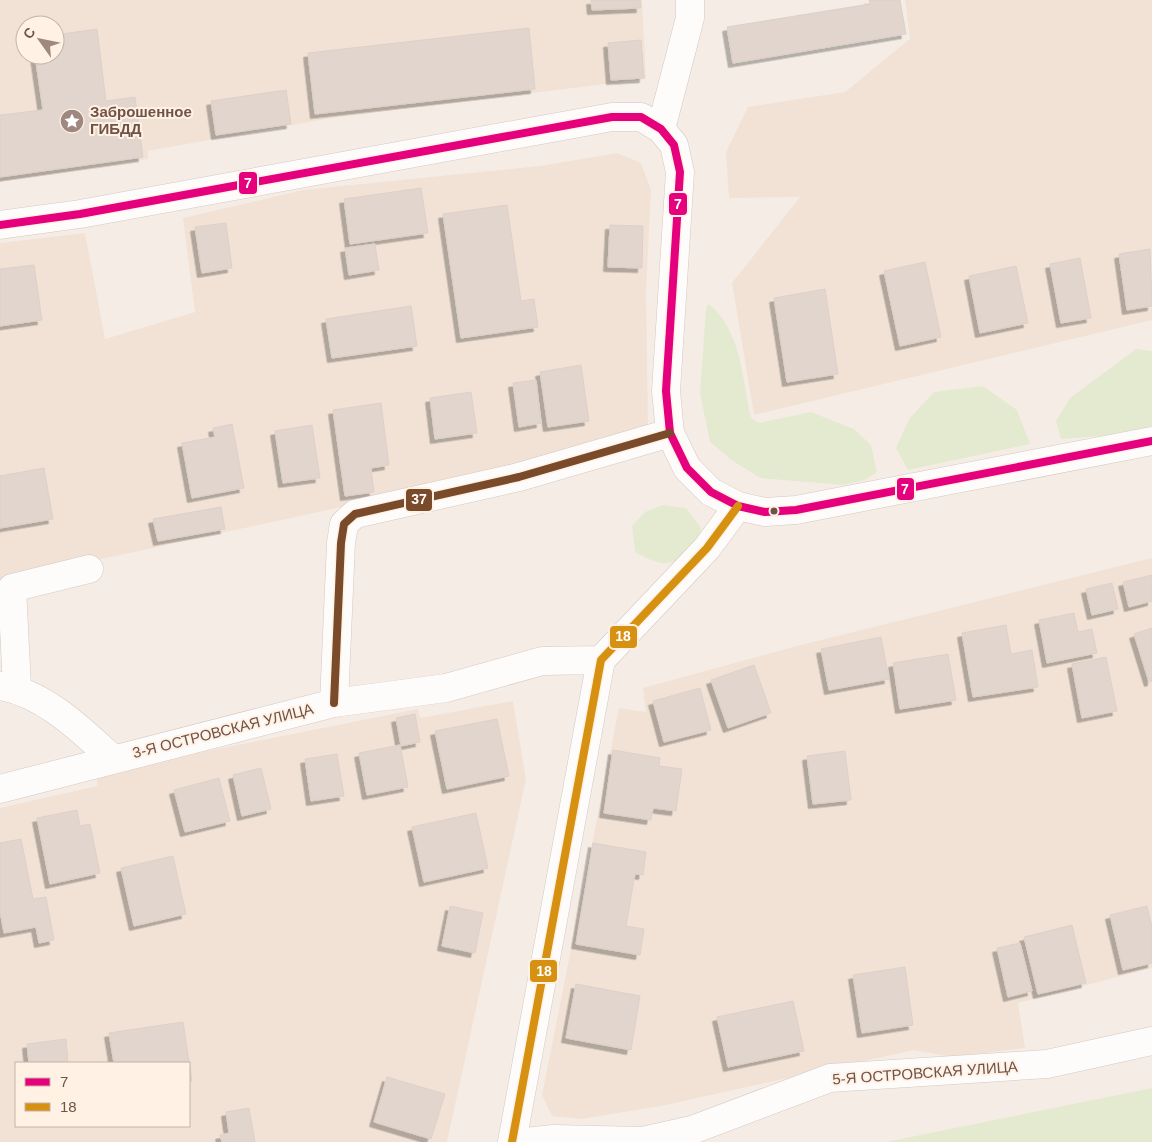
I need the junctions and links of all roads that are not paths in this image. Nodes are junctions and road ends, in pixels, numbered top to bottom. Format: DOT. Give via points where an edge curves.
graph roads {
  1 [pos="690,0"];
  2 [pos="661,129"];
  3 [pos="0,225"];
  4 [pos="670,433"];
  5 [pos="1152,441"];
  6 [pos="738,506"];
  7 [pos="89,569"];
  8 [pos="601,660"];
  9 [pos="9,687"];
  10 [pos="334,703"];
  11 [pos="113,759"];
  12 [pos="0,789"];
  13 [pos="1152,1041"];
  14 [pos="512,1142"];
  15 [pos="526,1142"];
  1 -- 2 [label="street" via="690,18"];
  2 -- 3 [label="street" via="641,117 612,117 80,214"];
  2 -- 4 [label="street" via="674,145 680,172 666,391"];
  4 -- 6 [label="street" via="687,468 711,492"];
  4 -- 10 [label="street, 3-Я ОСТРОВСКАЯ УЛИЦА" via="519,476 355,514 344,524 341,542"];
  5 -- 6 [label="street" via="796,510 765,512"];
  6 -- 8 [label="street" via="707,548"];
  7 -- 9 [label="street" via="12,588"];
  8 -- 10 [label="street, 3-Я ОСТРОВСКАЯ УЛИЦА" via="542,661 446,688"];
  8 -- 14 [label="street"];
  9 -- 11 [label="street, 3-Я ОСТРОВСКАЯ УЛИЦА" via="72,721"];
  10 -- 11 [label="street, 3-Я ОСТРОВСКАЯ УЛИЦА"];
  11 -- 12 [label="street, 3-Я ОСТРОВСКАЯ УЛИЦА"];
  13 -- 15 [label="street, 5-Я ОСТРОВСКАЯ УЛИЦА" via="1047,1064 830,1078 692,1130 643,1141 553,1138"];
}
